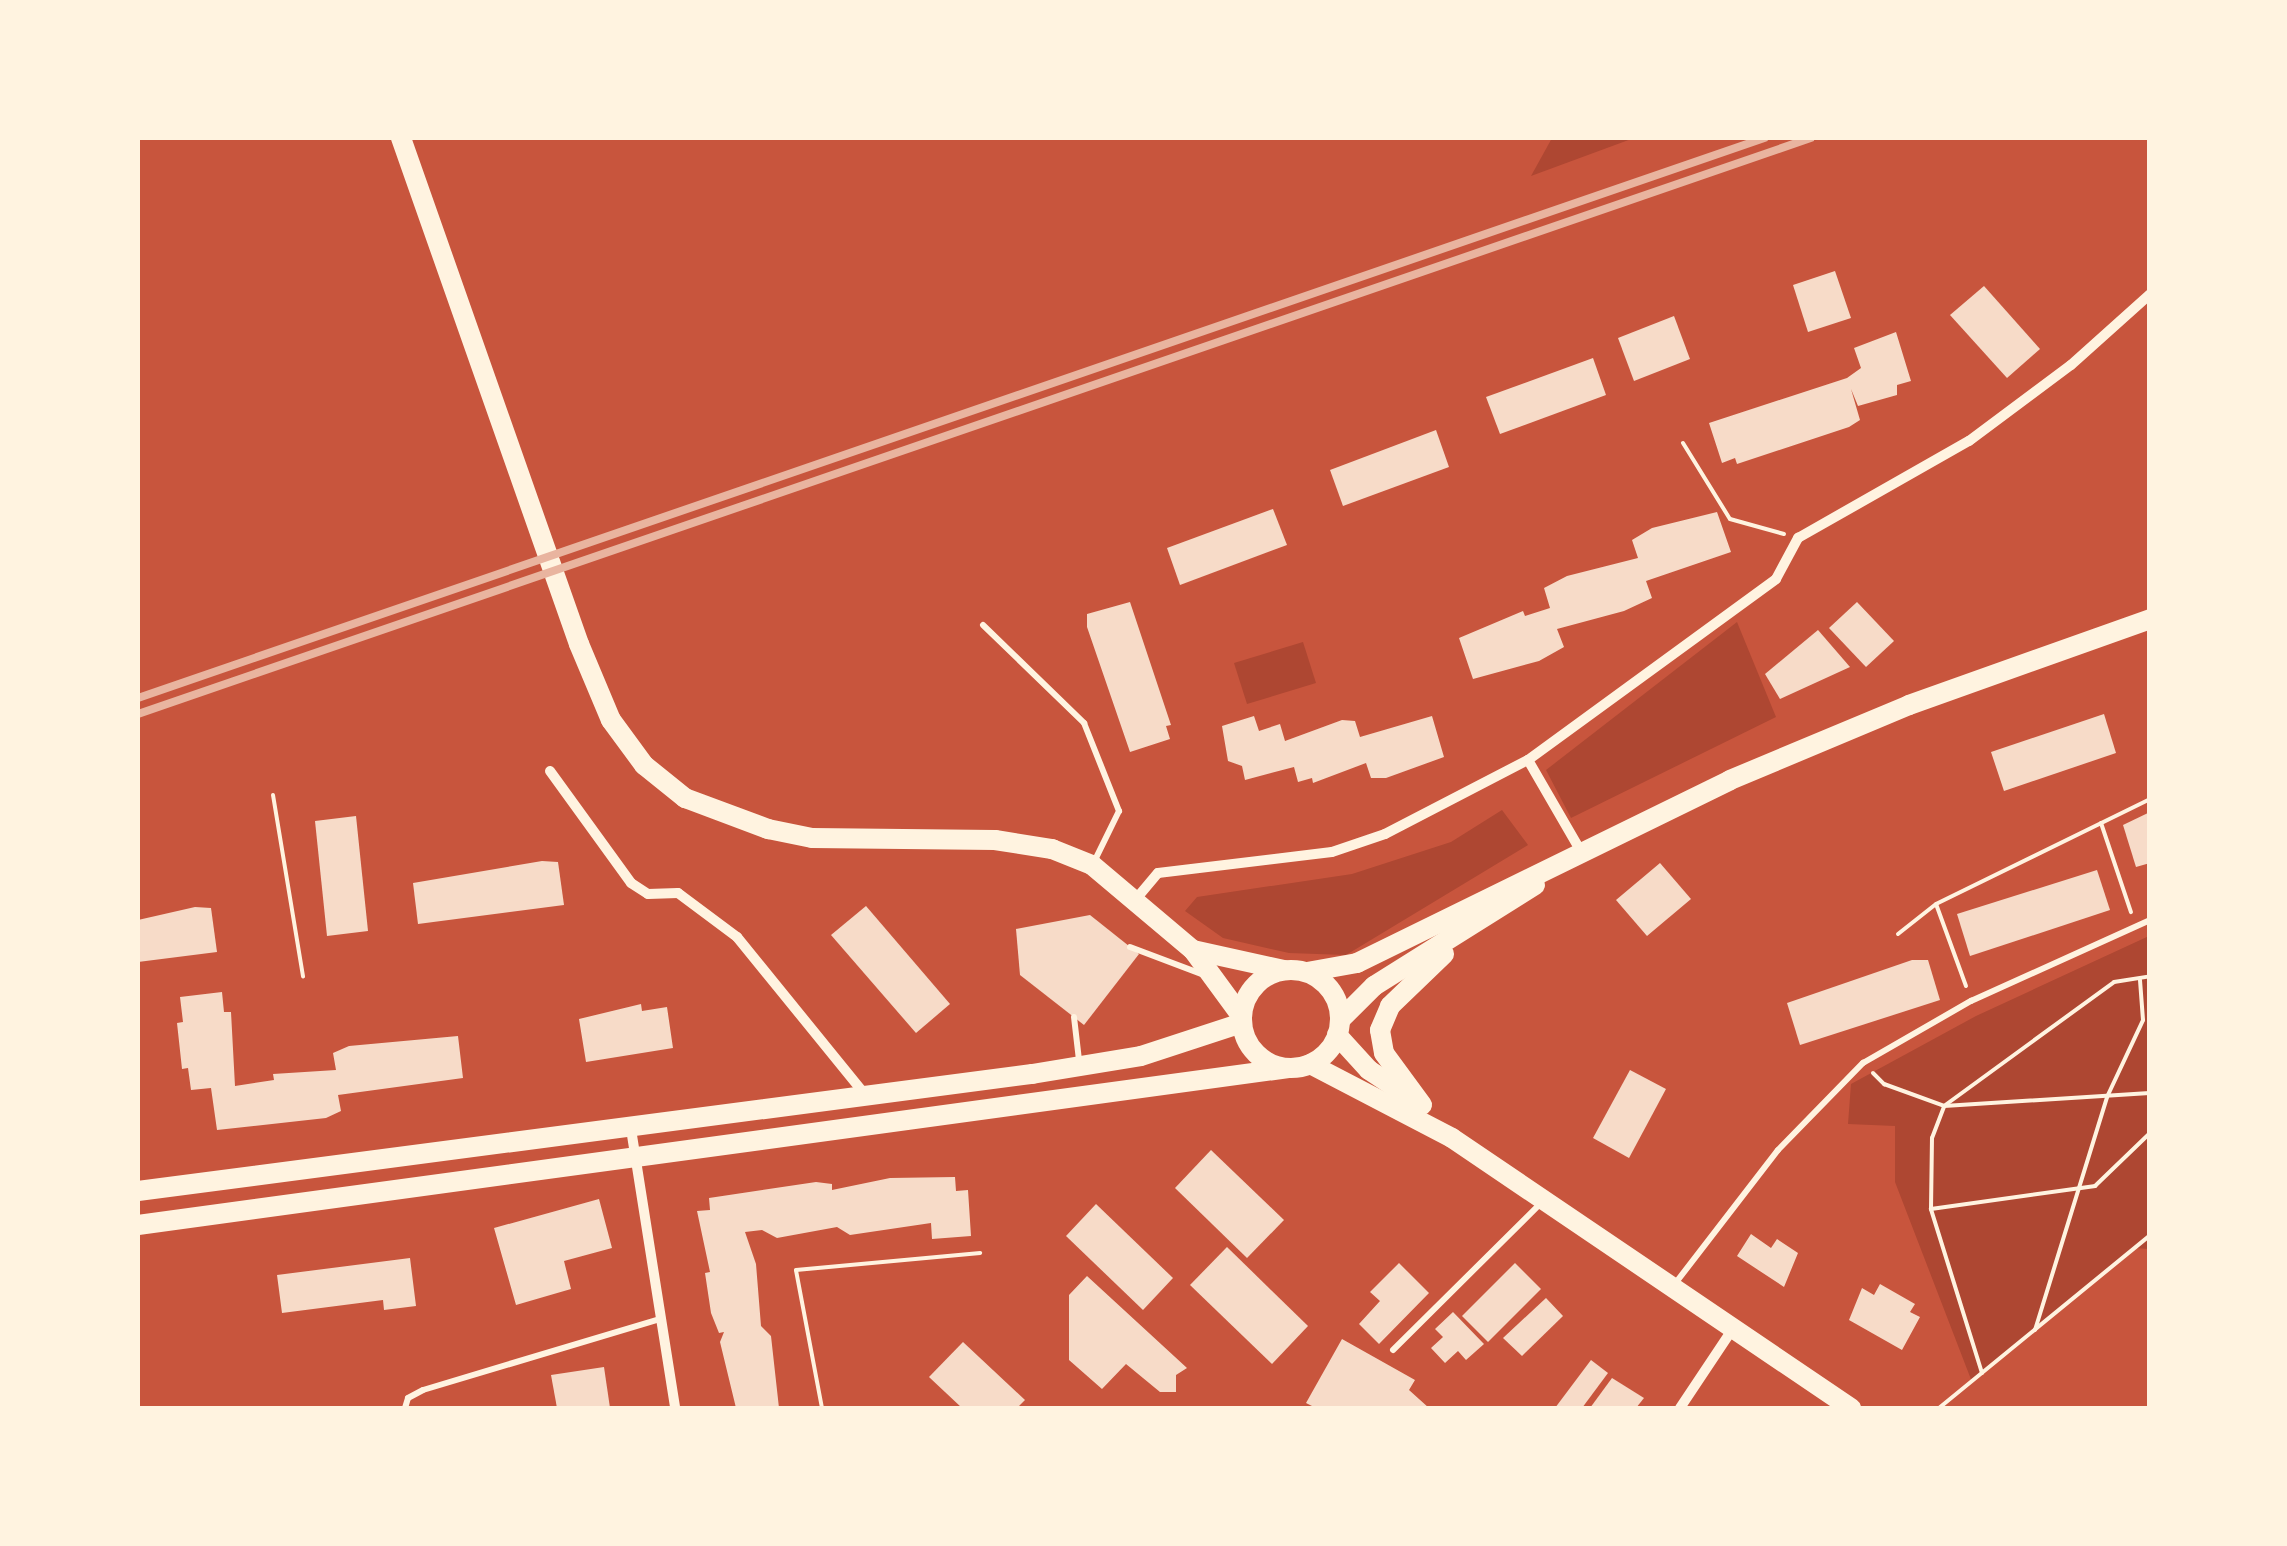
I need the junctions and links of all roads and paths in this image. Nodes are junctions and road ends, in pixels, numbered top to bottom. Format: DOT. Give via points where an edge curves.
graph roads {
  1 [pos="401,138"];
  2 [pos="2150,294"];
  3 [pos="1683,443"];
  4 [pos="1798,538"];
  5 [pos="2150,619"];
  6 [pos="983,626"];
  7 [pos="1528,760"];
  8 [pos="550,771"];
  9 [pos="273,795"];
  10 [pos="2150,800"];
  11 [pos="2100,824"];
  12 [pos="1582,853"];
  13 [pos="1092,866"];
  14 [pos="1136,899"];
  15 [pos="1936,904"];
  16 [pos="2150,920"];
  17 [pos="2136,926"];
  18 [pos="1465,933"];
  19 [pos="1898,934"];
  20 [pos="1130,947"];
  21 [pos="1193,950"];
  22 [pos="1296,971"];
  23 [pos="2150,976"];
  24 [pos="304,977"];
  25 [pos="1212,978"];
  26 [pos="2140,978"];
  27 [pos="1971,1001"];
  28 [pos="1074,1017"];
  29 [pos="1242,1020"];
  30 [pos="1338,1028"];
  31 [pos="1310,1064"];
  32 [pos="1080,1066"];
  33 [pos="1288,1068"];
  34 [pos="1884,1084"];
  35 [pos="2150,1093"];
  36 [pos="867,1097"];
  37 [pos="2107,1097"];
  38 [pos="1422,1105"];
  39 [pos="1944,1106"];
  40 [pos="631,1129"];
  41 [pos="2150,1133"];
  42 [pos="1452,1138"];
  43 [pos="635,1162"];
  44 [pos="138,1191"];
  45 [pos="2077,1192"];
  46 [pos="1544,1200"];
  47 [pos="1932,1208"];
  48 [pos="138,1225"];
  49 [pos="2150,1235"];
  50 [pos="980,1253"];
  51 [pos="1673,1286"];
  52 [pos="661,1318"];
  53 [pos="1734,1326"];
  54 [pos="2035,1330"];
  55 [pos="1393,1350"];
  56 [pos="1982,1373"];
  57 [pos="406,1408"];
  58 [pos="676,1408"];
  59 [pos="822,1408"];
  60 [pos="1680,1408"];
  61 [pos="1851,1408"];
  62 [pos="1939,1408"];
  1 -- 13 [label="main road" via="579,644 611,720 644,765 685,798 730,818 812,838 995,840 1052,849"];
  2 -- 4 [label="street" via="2071,365 1969,440"];
  3 -- 4 [label="path" via="1730,518"];
  4 -- 7 [label="street" via="1776,580"];
  5 -- 12 [label="main road" via="1909,705 1730,780"];
  6 -- 13 [label="lane" via="1084,722 1118,811"];
  7 -- 12 [label="street"];
  7 -- 14 [label="street" via="1385,834 1332,852 1158,873"];
  8 -- 36 [label="street" via="631,883 648,894 678,893 737,937"];
  9 -- 24 [label="path"];
  10 -- 11 [label="path"];
  11 -- 15 [label="path"];
  11 -- 17 [label="path"];
  12 -- 18 [label="main road"];
  12 -- 22 [label="main road" via="1357,963"];
  13 -- 14 [label="main road"];
  14 -- 21 [label="main road"];
  15 -- 19 [label="path"];
  15 -- 27 [label="path"];
  16 -- 17 [label="lane"];
  17 -- 27 [label="lane"];
  18 -- 30 [label="main road" via="1374,986"];
  18 -- 38 [label="main road" via="1390,1006 1380,1030 1384,1053"];
  20 -- 25 [label="lane"];
  21 -- 22 [label="main road"];
  21 -- 25 [label="main road"];
  22 -- 29 [label="main road" via="1251,991"];
  22 -- 30 [label="main road" via="1331,991"];
  23 -- 26 [label="path"];
  25 -- 29 [label="main road"];
  26 -- 37 [label="path" via="2143,1020"];
  26 -- 39 [label="path" via="2114,982"];
  27 -- 51 [label="lane" via="1898,1038 1820,1102"];
  28 -- 32 [label="lane"];
  29 -- 32 [label="main road" via="1141,1056"];
  29 -- 33 [label="main road" via="1262,1058"];
  30 -- 31 [label="main road"];
  30 -- 38 [label="main road" via="1369,1070"];
  31 -- 33 [label="main road"];
  31 -- 42 [label="main road"];
  32 -- 36 [label="main road"];
  33 -- 43 [label="main road"];
  34 -- 39 [label="path"];
  35 -- 37 [label="path"];
  36 -- 40 [label="main road"];
  37 -- 39 [label="path"];
  37 -- 45 [label="path"];
  38 -- 42 [label="main road"];
  39 -- 47 [label="path" via="1932,1138"];
  40 -- 43 [label="street"];
  40 -- 44 [label="main road"];
  41 -- 45 [label="path" via="2112,1175"];
  42 -- 46 [label="main road"];
  43 -- 48 [label="main road"];
  43 -- 52 [label="street"];
  45 -- 47 [label="path"];
  45 -- 54 [label="path"];
  46 -- 51 [label="main road"];
  46 -- 55 [label="lane"];
  47 -- 56 [label="path"];
  49 -- 54 [label="path"];
  50 -- 59 [label="path" via="796,1270"];
  51 -- 53 [label="main road"];
  52 -- 57 [label="lane" via="423,1390 408,1398"];
  52 -- 58 [label="street"];
  53 -- 60 [label="street"];
  53 -- 61 [label="main road"];
  54 -- 56 [label="path"];
  56 -- 62 [label="path"];
}
